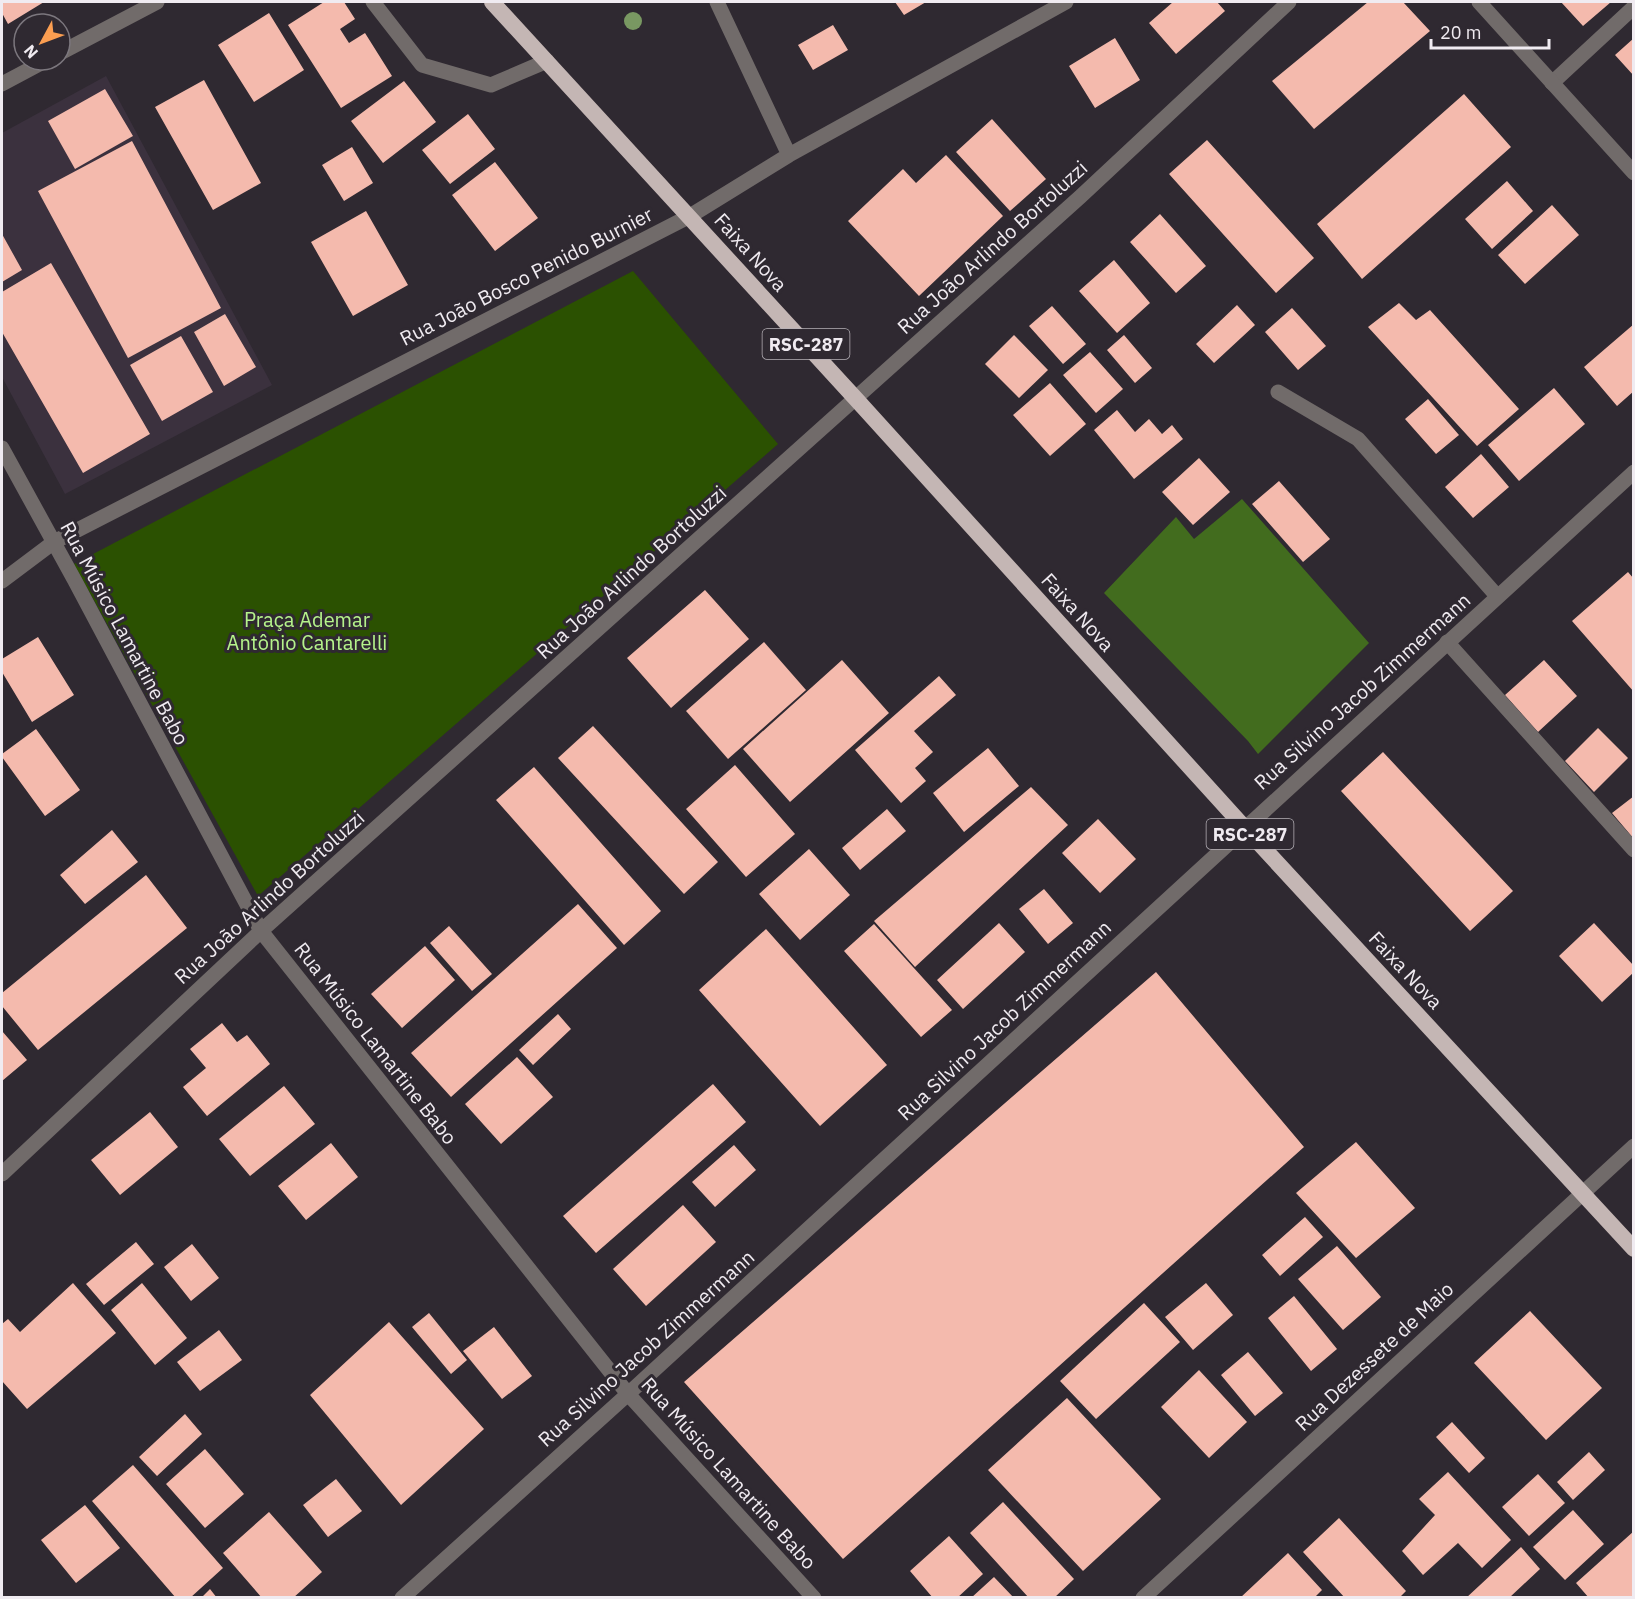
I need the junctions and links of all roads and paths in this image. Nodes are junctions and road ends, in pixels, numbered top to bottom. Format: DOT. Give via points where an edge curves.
graph roads {
  1 [pos="157,2"];
  2 [pos="373,2"];
  3 [pos="492,2"];
  4 [pos="717,2"];
  5 [pos="1066,2"];
  6 [pos="1289,2"];
  7 [pos="1479,2"];
  8 [pos="1634,7"];
  9 [pos="72,47"];
  10 [pos="547,60"];
  11 [pos="24,72"];
  12 [pos="1552,83"];
  13 [pos="2,84"];
  14 [pos="789,154"];
  15 [pos="1634,173"];
  16 [pos="690,216"];
  17 [pos="1278,392"];
  18 [pos="856,399"];
  19 [pos="2,448"];
  20 [pos="1634,472"];
  21 [pos="54,542"];
  22 [pos="2,581"];
  23 [pos="1497,596"];
  24 [pos="1447,642"];
  25 [pos="1244,827"];
  26 [pos="1634,850"];
  27 [pos="261,931"];
  28 [pos="1634,1146"];
  29 [pos="2,1174"];
  30 [pos="1582,1193"];
  31 [pos="1634,1249"];
  32 [pos="628,1394"];
  33 [pos="402,1598"];
  34 [pos="814,1598"];
  35 [pos="1143,1598"];
  1 -- 9 [label="street"];
  2 -- 10 [label="street" via="422,65 491,85"];
  3 -- 10 [label="highway, Faixa Nova / RSC-287"];
  4 -- 14 [label="street"];
  5 -- 14 [label="street, Rua João Bosco Penido Burnier"];
  6 -- 18 [label="street, Rua João Arlindo Bortoluzzi"];
  7 -- 12 [label="street"];
  8 -- 12 [label="street"];
  10 -- 16 [label="highway, Faixa Nova / RSC-287"];
  11 -- 13 [label="street"];
  12 -- 15 [label="street"];
  14 -- 16 [label="street, Rua João Bosco Penido Burnier"];
  16 -- 18 [label="highway, Faixa Nova / RSC-287"];
  16 -- 21 [label="street, Rua João Bosco Penido Burnier"];
  17 -- 23 [label="street" via="1358,439"];
  18 -- 25 [label="highway, Faixa Nova / RSC-287"];
  18 -- 27 [label="street, Rua João Arlindo Bortoluzzi"];
  19 -- 21 [label="street, Rua Músico Lamartine Babo"];
  20 -- 23 [label="street, Rua Silvino Jacob Zimmermann"];
  21 -- 22 [label="street, Rua João Bosco Penido Burnier"];
  21 -- 27 [label="street, Rua Músico Lamartine Babo"];
  23 -- 24 [label="street, Rua Silvino Jacob Zimmermann"];
  24 -- 25 [label="street, Rua Silvino Jacob Zimmermann"];
  24 -- 26 [label="street"];
  25 -- 30 [label="highway, Faixa Nova / RSC-287"];
  25 -- 32 [label="street, Rua Silvino Jacob Zimmermann"];
  27 -- 29 [label="street, Rua João Arlindo Bortoluzzi"];
  27 -- 32 [label="street, Rua Músico Lamartine Babo"];
  28 -- 30 [label="street, Rua Dezessete de Maio"];
  30 -- 31 [label="highway, Faixa Nova / RSC-287"];
  30 -- 35 [label="street, Rua Dezessete de Maio"];
  32 -- 33 [label="street, Rua Silvino Jacob Zimmermann"];
  32 -- 34 [label="street, Rua Músico Lamartine Babo"];
}
